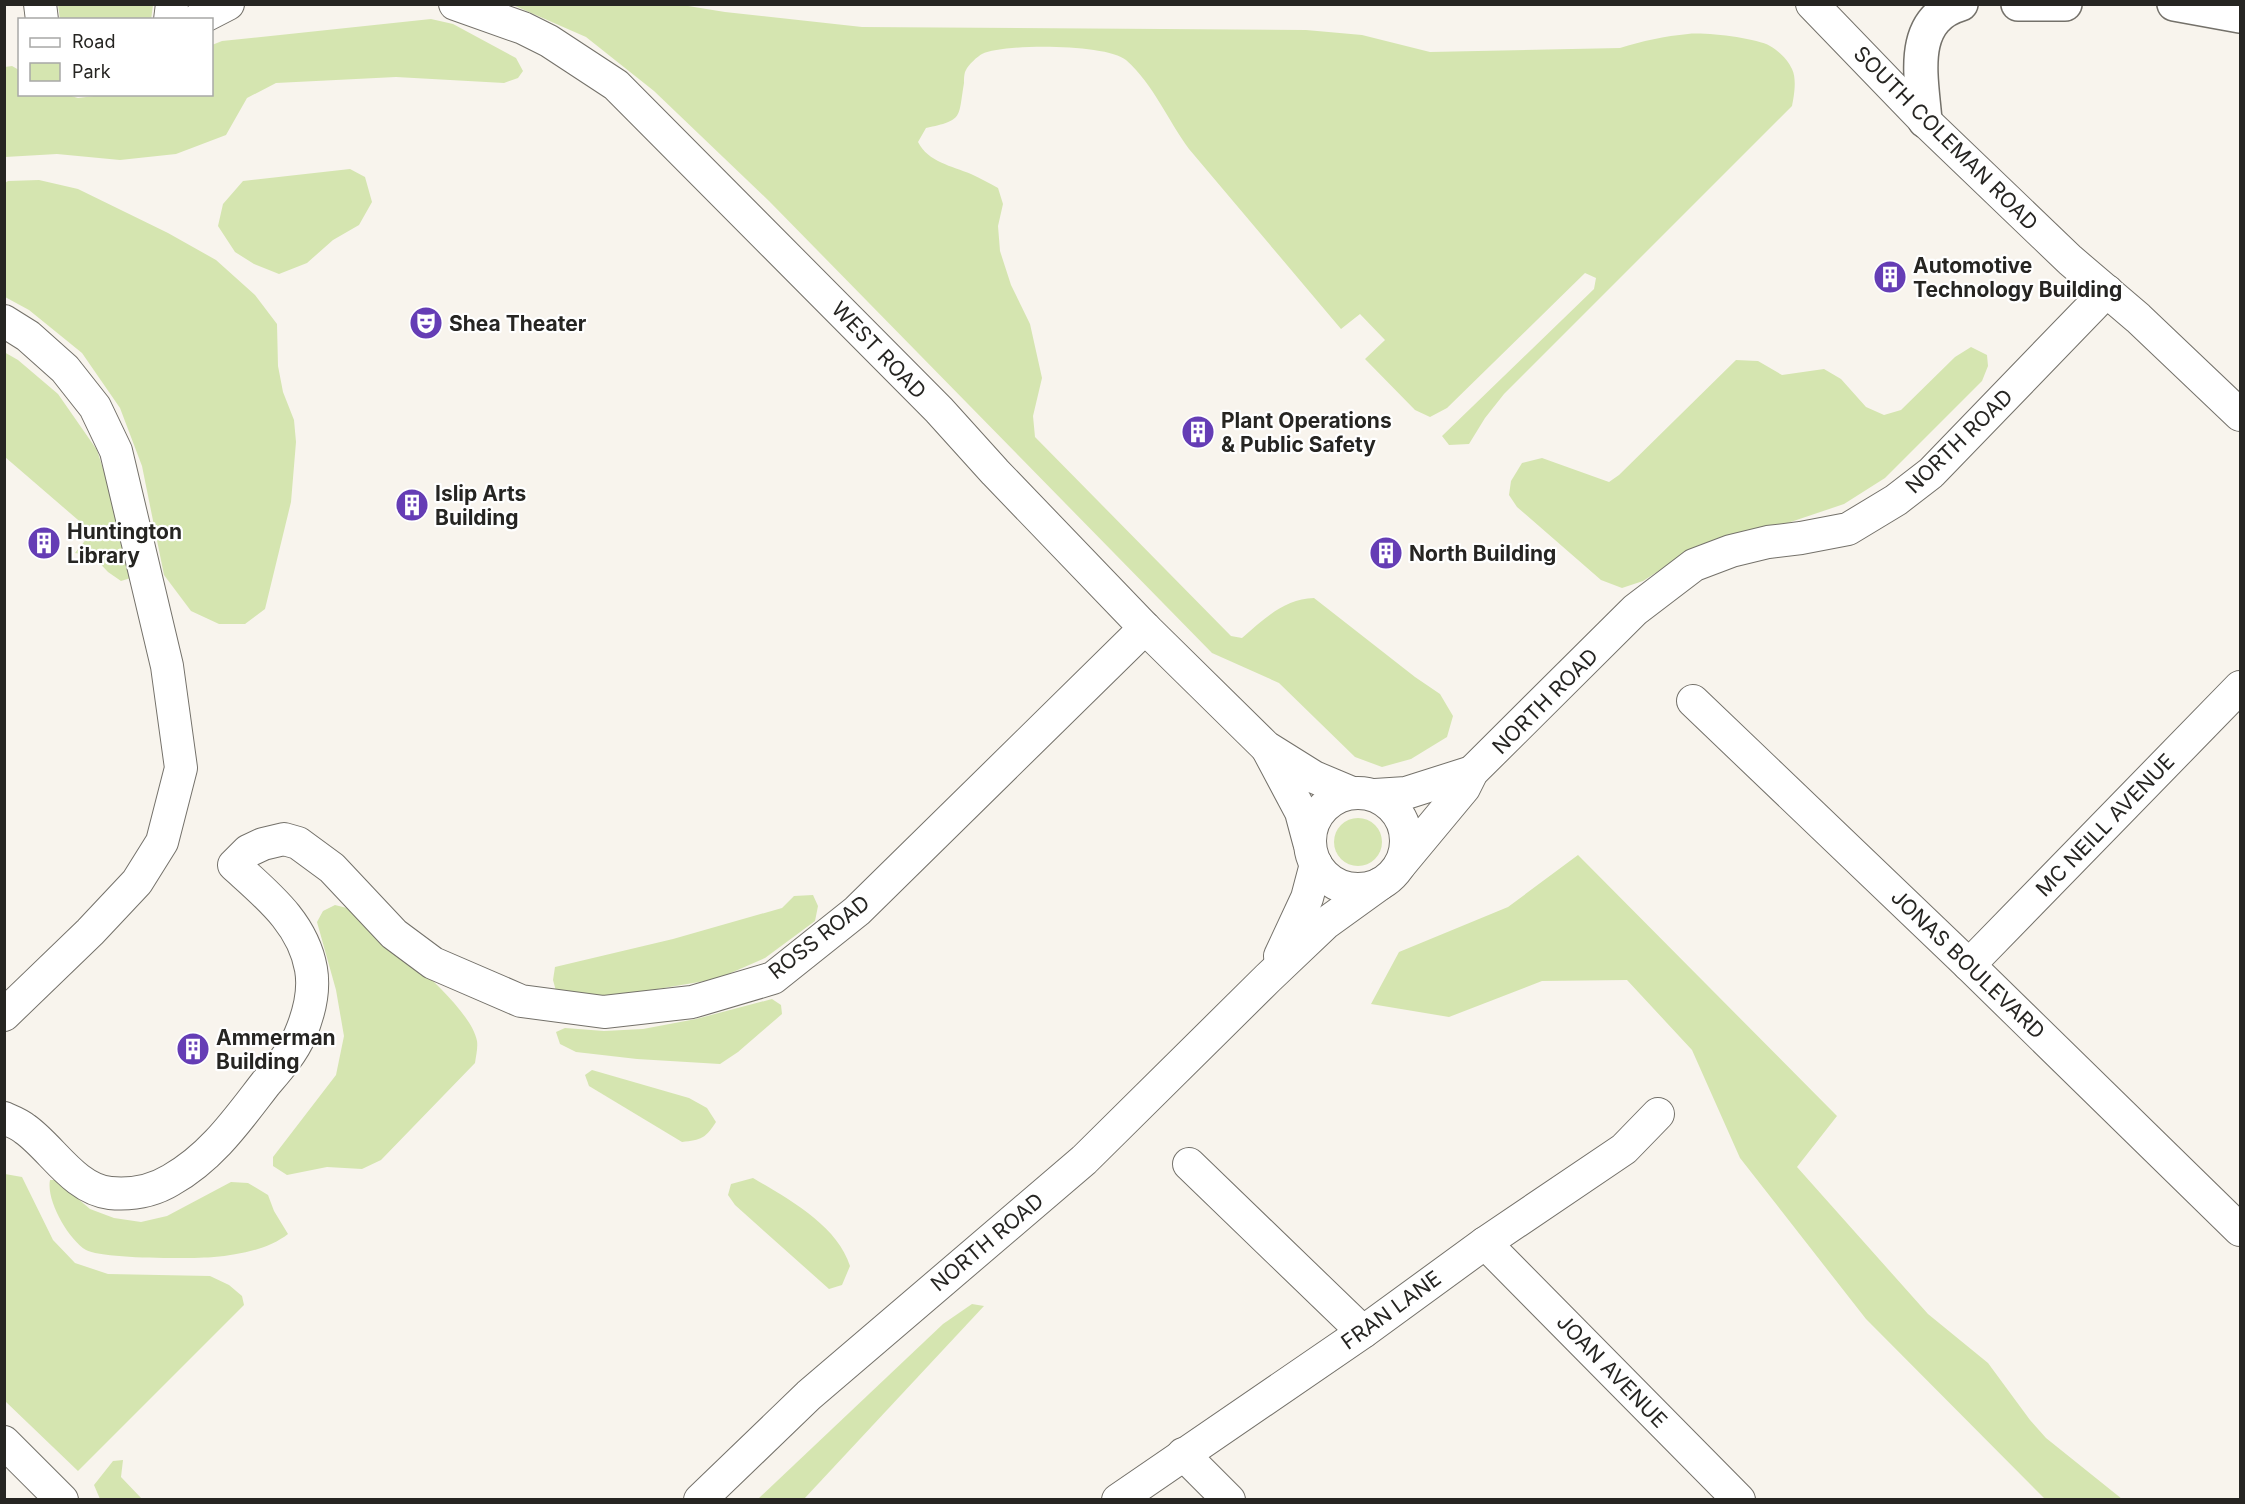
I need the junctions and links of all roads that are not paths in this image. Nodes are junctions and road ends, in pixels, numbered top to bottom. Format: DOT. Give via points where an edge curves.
graph roads {
  1 [pos="228,4"];
  2 [pos="455,4"];
  3 [pos="1812,4"];
  4 [pos="1961,4"];
  5 [pos="2018,4"];
  6 [pos="2066,4"];
  7 [pos="2174,4"];
  8 [pos="2241,16"];
  9 [pos="201,18"];
  10 [pos="1925,120"];
  11 [pos="2107,291"];
  12 [pos="4,321"];
  13 [pos="2241,415"];
  14 [pos="1144,627"];
  15 [pos="2241,687"];
  16 [pos="1693,701"];
  17 [pos="1266,747"];
  18 [pos="1472,772"];
  19 [pos="1363,794"];
  20 [pos="1312,853"];
  21 [pos="1390,875"];
  22 [pos="1970,965"];
  23 [pos="1268,978"];
  24 [pos="4,1015"];
  25 [pos="1658,1114"];
  26 [pos="4,1118"];
  27 [pos="1189,1164"];
  28 [pos="2241,1230"];
  29 [pos="1485,1242"];
  30 [pos="1363,1332"];
  31 [pos="4,1442"];
  32 [pos="1183,1454"];
  33 [pos="62,1500"];
  34 [pos="700,1500"];
  35 [pos="1118,1500"];
  36 [pos="1229,1500"];
  37 [pos="1739,1500"];
  1 -- 9 [label="street"];
  2 -- 14 [label="street, WEST ROAD" via="523,28 616,85 939,410"];
  3 -- 10 [label="street, SOUTH COLEMAN ROAD"];
  4 -- 10 [label="highway" via="1939,16 1924,39 1921,66"];
  5 -- 6 [label="highway"];
  7 -- 8 [label="highway"];
  10 -- 11 [label="street, SOUTH COLEMAN ROAD"];
  11 -- 13 [label="street, SOUTH COLEMAN ROAD"];
  11 -- 18 [label="street, NORTH ROAD" via="1931,473 1896,500 1848,529 1767,542 1694,565 1635,610"];
  12 -- 24 [label="street" via="28,336 65,369 94,407 116,451 167,666 182,768 162,842 137,882"];
  14 -- 17 [label="street, WEST ROAD"];
  14 -- 26 [label="street, ROSS ROAD" via="857,911 774,978 692,1002 604,1012 521,1001 433,963 394,934 332,868 298,843 284,839 248,851 234,865 294,925 312,970 312,1000 299,1037 221,1141 163,1184 136,1193 108,1193 78,1180 24,1128"];
  15 -- 22 [label="street, MC NEILL AVENUE"];
  16 -- 22 [label="street, JONAS BOULEVARD"];
  17 -- 19 [label="street, WEST ROAD" via="1314,777"];
  17 -- 20 [label="street, WEST ROAD" via="1301,812"];
  18 -- 19 [label="street, NORTH ROAD" via="1406,793"];
  18 -- 21 [label="street, NORTH ROAD" via="1464,788"];
  19 -- 20 [label="street" via="1332,800 1320,811 1312,825"];
  19 -- 21 [label="street" via="1385,800 1403,822 1406,849"];
  20 -- 21 [label="street" via="1320,872 1348,889 1365,889"];
  20 -- 23 [label="street, NORTH ROAD" via="1307,898 1300,918"];
  21 -- 23 [label="street, NORTH ROAD" via="1326,923"];
  22 -- 28 [label="street, JONAS BOULEVARD"];
  23 -- 34 [label="street, NORTH ROAD" via="1084,1160 809,1395"];
  25 -- 29 [label="street, FRAN LANE" via="1624,1149"];
  27 -- 30 [label="street"];
  29 -- 30 [label="street, FRAN LANE"];
  29 -- 37 [label="street, JOAN AVENUE"];
  30 -- 32 [label="street, FRAN LANE"];
  31 -- 33 [label="street"];
  32 -- 35 [label="street, FRAN LANE"];
  32 -- 36 [label="street"];
}
